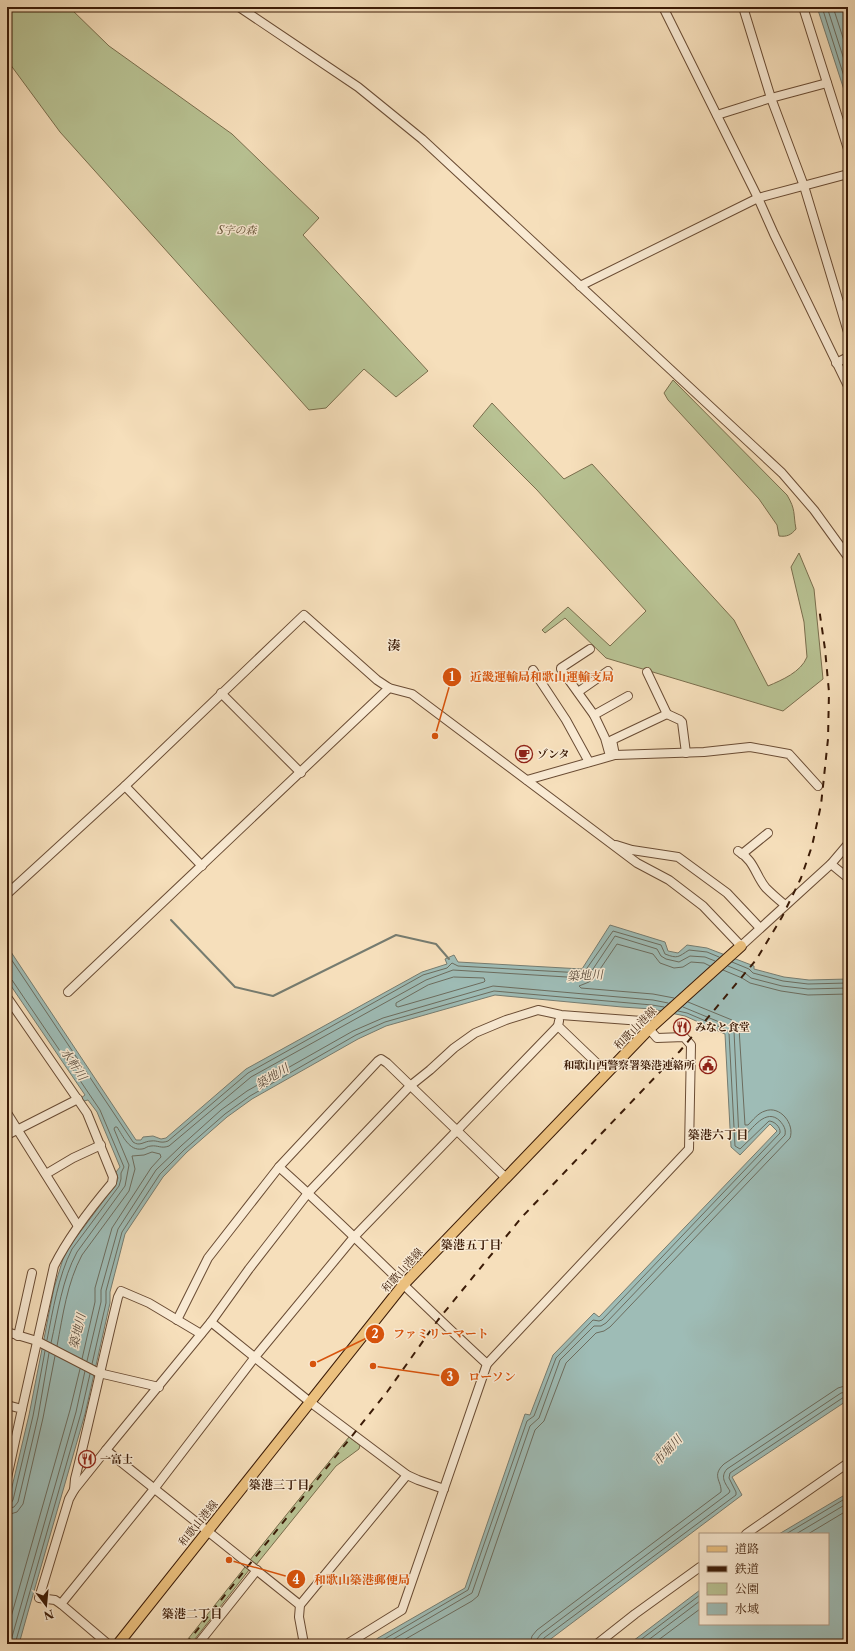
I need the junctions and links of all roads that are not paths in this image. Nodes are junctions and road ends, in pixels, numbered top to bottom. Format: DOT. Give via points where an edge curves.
graph roads {
  1 [pos="239,7"];
  2 [pos="663,7"];
  3 [pos="743,7"];
  4 [pos="803,7"];
  5 [pos="827,83"];
  6 [pos="771,98"];
  7 [pos="717,115"];
  8 [pos="848,149"];
  9 [pos="848,174"];
  10 [pos="804,186"];
  11 [pos="758,198"];
  12 [pos="580,286"];
  13 [pos="848,332"];
  14 [pos="848,357"];
  15 [pos="836,363"];
  16 [pos="848,386"];
  17 [pos="848,557"];
  18 [pos="590,649"];
  19 [pos="533,670"];
  20 [pos="608,671"];
  21 [pos="647,672"];
  22 [pos="390,688"];
  23 [pos="578,692"];
  24 [pos="221,693"];
  25 [pos="628,696"];
  26 [pos="667,714"];
  27 [pos="594,715"];
  28 [pos="686,753"];
  29 [pos="612,755"];
  30 [pos="589,762"];
  31 [pos="301,773"];
  32 [pos="527,780"];
  33 [pos="125,786"];
  34 [pos="818,786"];
  35 [pos="768,833"];
  36 [pos="608,842"];
  37 [pos="848,844"];
  38 [pos="831,864"];
  39 [pos="202,866"];
  40 [pos="848,878"];
  41 [pos="7,894"];
  42 [pos="785,905"];
  43 [pos="760,928"];
  44 [pos="741,946"];
  45 [pos="68,992"];
  46 [pos="7,997"];
  47 [pos="560,1015"];
  48 [pos="558,1026"];
  49 [pos="649,1029"];
  50 [pos="607,1073"];
  51 [pos="410,1086"];
  52 [pos="78,1099"];
  53 [pos="7,1113"];
  54 [pos="18,1129"];
  55 [pos="456,1130"];
  56 [pos="7,1135"];
  57 [pos="101,1145"];
  58 [pos="279,1167"];
  59 [pos="46,1174"];
  60 [pos="506,1178"];
  61 [pos="308,1193"];
  62 [pos="78,1226"];
  63 [pos="354,1237"];
  64 [pos="32,1273"];
  65 [pos="403,1285"];
  66 [pos="177,1320"];
  67 [pos="211,1322"];
  68 [pos="7,1332"];
  69 [pos="201,1334"];
  70 [pos="18,1336"];
  71 [pos="39,1342"];
  72 [pos="255,1358"];
  73 [pos="487,1364"];
  74 [pos="98,1372"];
  75 [pos="159,1386"];
  76 [pos="310,1402"];
  77 [pos="7,1405"];
  78 [pos="22,1409"];
  79 [pos="106,1450"];
  80 [pos="848,1463"];
  81 [pos="407,1475"];
  82 [pos="7,1478"];
  83 [pos="154,1489"];
  84 [pos="444,1489"];
  85 [pos="74,1490"];
  86 [pos="208,1531"];
  87 [pos="747,1533"];
  88 [pos="699,1568"];
  89 [pos="257,1570"];
  90 [pos="61,1604"];
  91 [pos="300,1604"];
  92 [pos="108,1644"];
  93 [pos="118,1644"];
  94 [pos="198,1644"];
  95 [pos="304,1644"];
  96 [pos="347,1644"];
  97 [pos="597,1644"];
  1 -- 12 [label="street" via="358,87 422,139"];
  2 -- 7 [label="street"];
  3 -- 6 [label="street"];
  4 -- 5 [label="street"];
  5 -- 6 [label="street"];
  5 -- 8 [label="street"];
  6 -- 7 [label="street"];
  6 -- 10 [label="street"];
  7 -- 11 [label="street"];
  9 -- 10 [label="street"];
  10 -- 11 [label="street"];
  10 -- 13 [label="street"];
  11 -- 12 [label="street"];
  11 -- 15 [label="street"];
  12 -- 17 [label="street" via="782,473 814,510"];
  14 -- 15 [label="street"];
  15 -- 16 [label="street"];
  18 -- 23 [label="street" via="561,668"];
  19 -- 30 [label="street" via="566,720"];
  20 -- 23 [label="street"];
  21 -- 26 [label="street"];
  22 -- 24 [label="street" via="377,680 304,615"];
  22 -- 31 [label="street"];
  22 -- 32 [label="street" via="412,694"];
  23 -- 27 [label="street"];
  24 -- 31 [label="street"];
  24 -- 33 [label="street"];
  25 -- 27 [label="street"];
  26 -- 28 [label="street" via="682,722"];
  26 -- 29 [label="street" via="612,740"];
  27 -- 29 [label="street"];
  28 -- 29 [label="street"];
  28 -- 34 [label="street" via="750,747 786,753"];
  29 -- 30 [label="street"];
  30 -- 32 [label="street"];
  31 -- 39 [label="street"];
  32 -- 36 [label="street"];
  33 -- 39 [label="street"];
  33 -- 41 [label="street"];
  35 -- 42 [label="street" via="740,852 755,868 766,888"];
  36 -- 43 [label="street" via="632,850 678,857 727,893"];
  36 -- 44 [label="street" via="637,863 669,880 703,906"];
  37 -- 38 [label="street"];
  38 -- 40 [label="street"];
  38 -- 42 [label="street"];
  39 -- 45 [label="street"];
  42 -- 43 [label="street"];
  43 -- 44 [label="street"];
  44 -- 49 [label="main road, 和歌山港線"];
  46 -- 52 [label="street"];
  47 -- 48 [label="street"];
  47 -- 49 [label="street" via="642,1020"];
  47 -- 51 [label="street" via="538,1010 475,1033"];
  48 -- 50 [label="street"];
  48 -- 55 [label="street"];
  49 -- 50 [label="main road, 和歌山港線"];
  49 -- 73 [label="street" via="657,1038 684,1037 692,1046 690,1149"];
  50 -- 60 [label="main road, 和歌山港線"];
  51 -- 55 [label="street"];
  51 -- 58 [label="street" via="387,1063 378,1061"];
  51 -- 61 [label="street"];
  52 -- 54 [label="street"];
  52 -- 57 [label="street"];
  53 -- 54 [label="street"];
  54 -- 56 [label="street"];
  54 -- 59 [label="street"];
  55 -- 60 [label="street"];
  55 -- 63 [label="street"];
  57 -- 59 [label="street"];
  57 -- 62 [label="street" via="113,1177 112,1183"];
  58 -- 61 [label="street"];
  58 -- 66 [label="street" via="208,1258"];
  59 -- 62 [label="street"];
  60 -- 65 [label="main road, 和歌山港線"];
  61 -- 63 [label="street"];
  61 -- 67 [label="street"];
  62 -- 71 [label="street" via="54,1266"];
  63 -- 65 [label="street"];
  63 -- 72 [label="street"];
  64 -- 70 [label="street"];
  65 -- 73 [label="street"];
  65 -- 76 [label="main road, 和歌山港線"];
  66 -- 69 [label="street"];
  66 -- 74 [label="street" via="149,1303 121,1292"];
  67 -- 69 [label="street"];
  67 -- 72 [label="street"];
  68 -- 70 [label="street"];
  69 -- 75 [label="street"];
  70 -- 71 [label="street"];
  71 -- 74 [label="street"];
  71 -- 78 [label="street"];
  72 -- 76 [label="street"];
  72 -- 83 [label="street"];
  73 -- 84 [label="street"];
  74 -- 75 [label="street"];
  74 -- 85 [label="street" via="95,1398"];
  75 -- 79 [label="street"];
  76 -- 81 [label="street"];
  76 -- 86 [label="main road, 和歌山港線"];
  77 -- 78 [label="street"];
  78 -- 82 [label="street"];
  79 -- 83 [label="street"];
  79 -- 85 [label="street"];
  80 -- 87 [label="street"];
  81 -- 84 [label="street"];
  81 -- 91 [label="street"];
  83 -- 86 [label="street"];
  83 -- 90 [label="street"];
  84 -- 96 [label="street" via="402,1610"];
  85 -- 90 [label="street" via="39,1598 55,1600"];
  86 -- 89 [label="street"];
  86 -- 93 [label="main road, 和歌山港線"];
  88 -- 97 [label="street"];
  89 -- 91 [label="street"];
  89 -- 94 [label="street"];
  90 -- 92 [label="street"];
  91 -- 95 [label="street" via="299,1617"];
}
